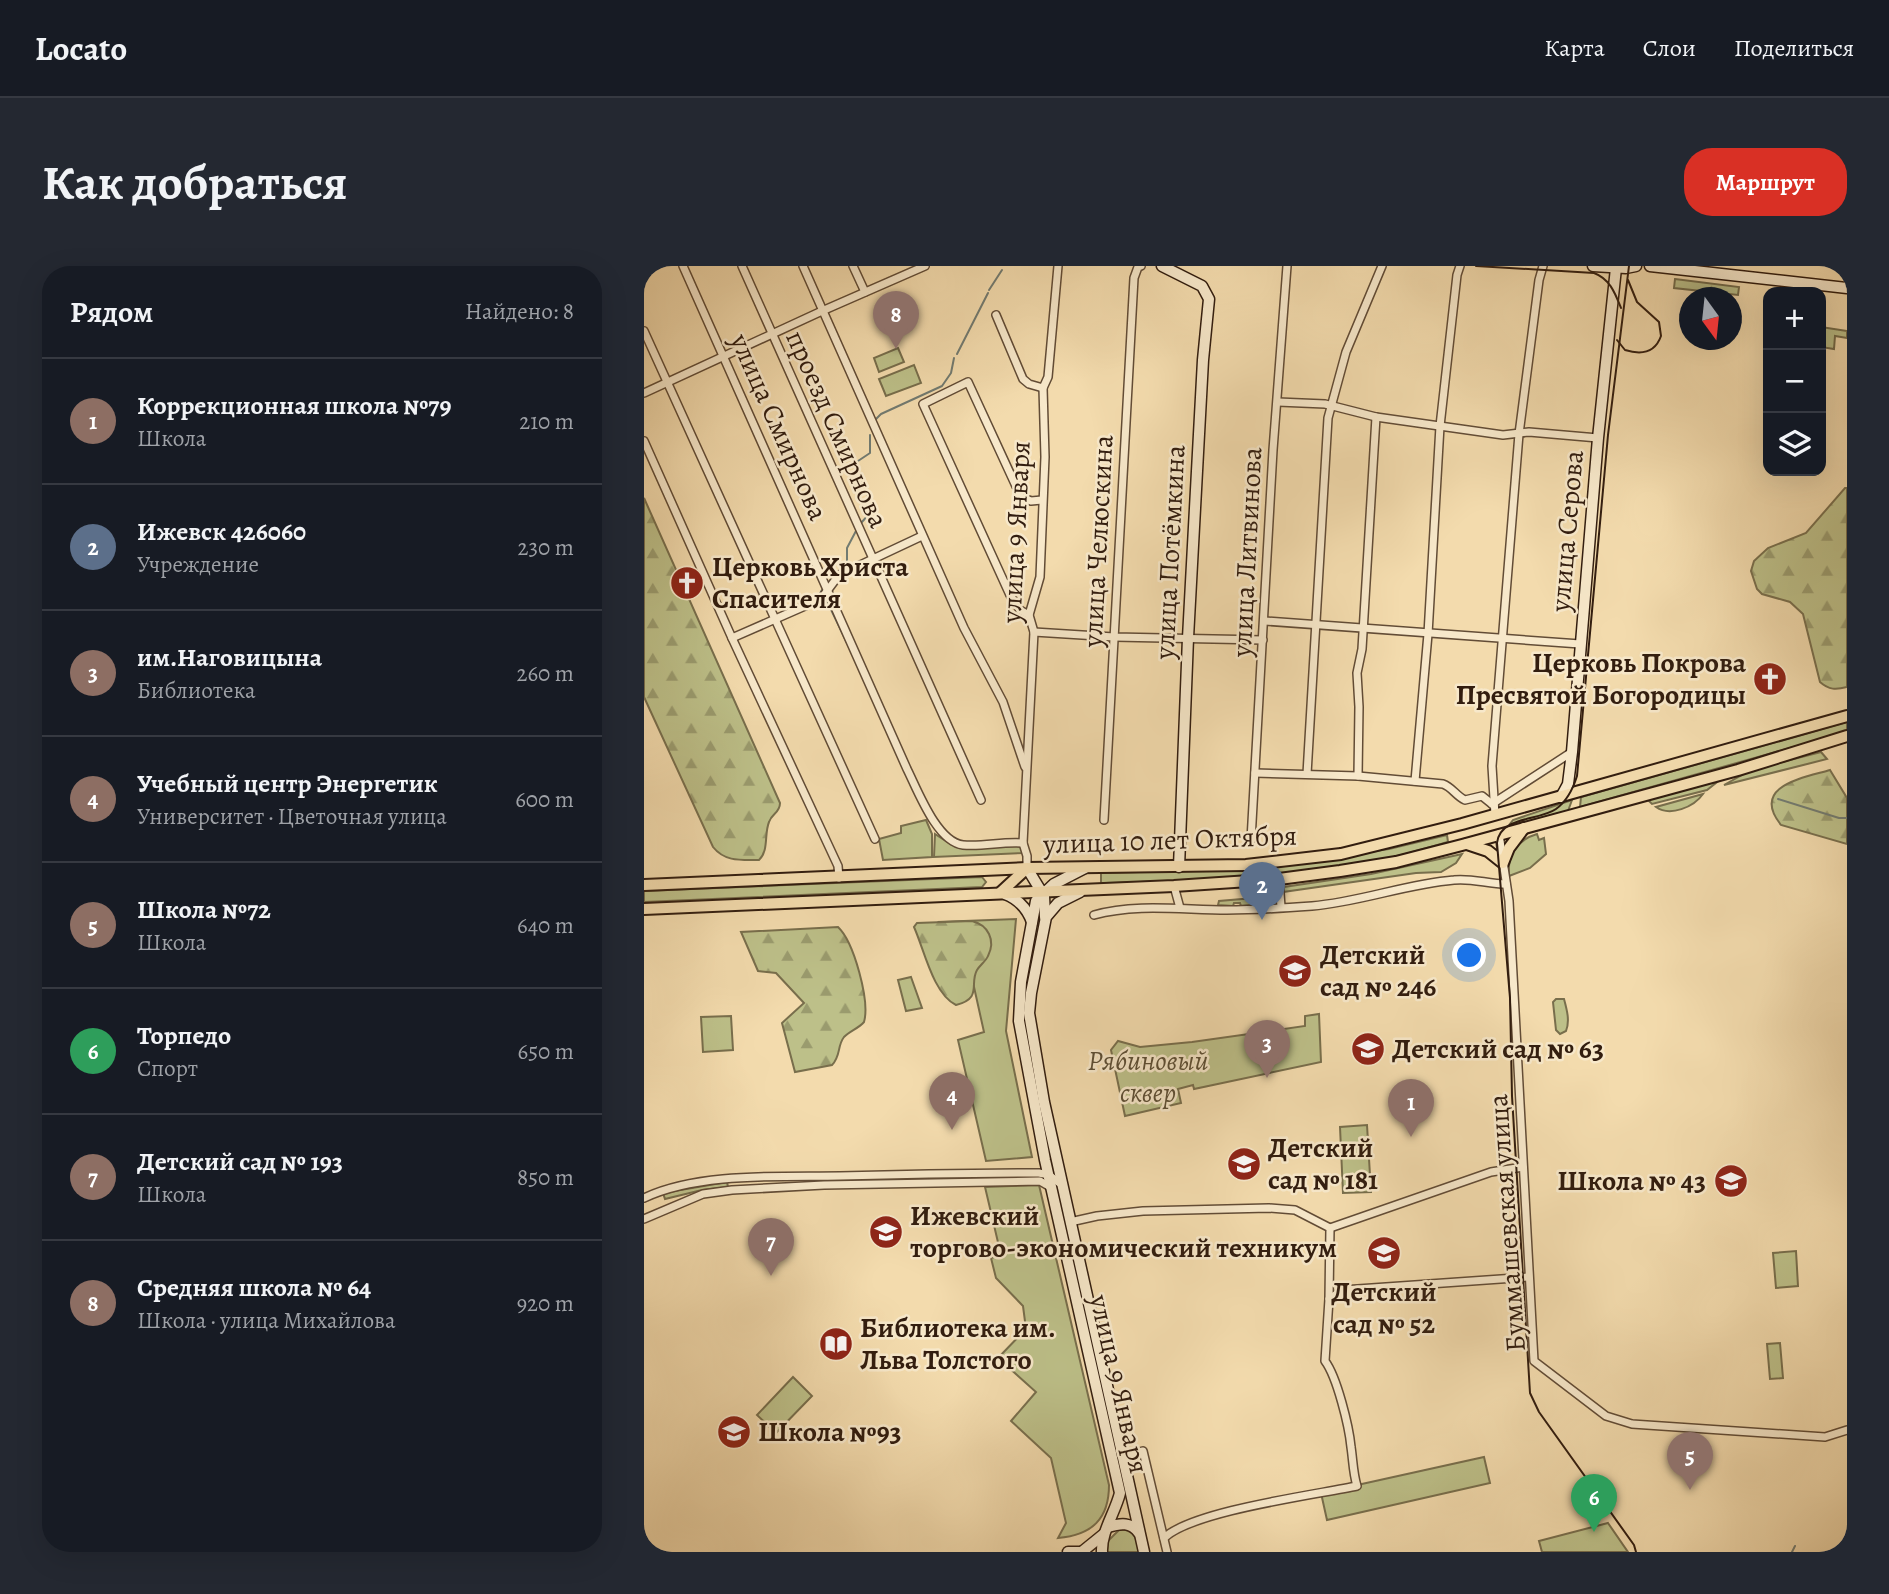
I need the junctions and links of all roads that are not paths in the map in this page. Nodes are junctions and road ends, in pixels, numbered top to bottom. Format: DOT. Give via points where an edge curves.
graph roads {
  1 [pos="684,266"];
  2 [pos="742,266"];
  3 [pos="803,266"];
  4 [pos="853,266"];
  5 [pos="925,266"];
  6 [pos="1058,266"];
  7 [pos="1141,266"];
  8 [pos="1162,266"];
  9 [pos="1287,266"];
  10 [pos="1382,266"];
  11 [pos="1460,266"];
  12 [pos="1544,266"];
  13 [pos="1593,266"];
  14 [pos="1634,266"];
  15 [pos="1650,266"];
  16 [pos="915,268"];
  17 [pos="1616,268"];
  18 [pos="1847,288"];
  19 [pos="865,292"];
  20 [pos="822,311"];
  21 [pos="996,315"];
  22 [pos="644,331"];
  23 [pos="772,335"];
  24 [pos="725,357"];
  25 [pos="667,383"];
  26 [pos="1043,388"];
  27 [pos="644,393"];
  28 [pos="1278,402"];
  29 [pos="1332,407"];
  30 [pos="1376,417"];
  31 [pos="1440,426"];
  32 [pos="1519,434"];
  33 [pos="1598,438"];
  34 [pos="644,440"];
  35 [pos="1042,500"];
  36 [pos="922,536"];
  37 [pos="873,559"];
  38 [pos="829,589"];
  39 [pos="1029,615"];
  40 [pos="774,618"];
  41 [pos="1265,621"];
  42 [pos="1316,624"];
  43 [pos="1364,628"];
  44 [pos="1034,632"];
  45 [pos="1428,634"];
  46 [pos="1114,637"];
  47 [pos="732,638"];
  48 [pos="1188,638"];
  49 [pos="1502,638"];
  50 [pos="1263,640"];
  51 [pos="1580,644"];
  52 [pos="1847,716"];
  53 [pos="1847,736"];
  54 [pos="1572,752"];
  55 [pos="1027,772"];
  56 [pos="1255,774"];
  57 [pos="1307,774"];
  58 [pos="1358,776"];
  59 [pos="1415,781"];
  60 [pos="1561,797"];
  61 [pos="981,800"];
  62 [pos="1494,809"];
  63 [pos="1507,811"];
  64 [pos="1104,821"];
  65 [pos="1524,828"];
  66 [pos="1446,829"];
  67 [pos="1499,834"];
  68 [pos="875,839"];
  69 [pos="1251,840"];
  70 [pos="1023,843"];
  71 [pos="1467,844"];
  72 [pos="1446,849"];
  73 [pos="1503,863"];
  74 [pos="1089,867"];
  75 [pos="1179,867"];
  76 [pos="1027,868"];
  77 [pos="990,870"];
  78 [pos="839,878"];
  79 [pos="1279,879"];
  80 [pos="1506,884"];
  81 [pos="644,885"];
  82 [pos="1174,886"];
  83 [pos="1089,889"];
  84 [pos="1043,892"];
  85 [pos="995,893"];
  86 [pos="1281,907"];
  87 [pos="1180,908"];
  88 [pos="644,909"];
  89 [pos="1094,915"];
  90 [pos="1045,920"];
  91 [pos="1033,926"];
  92 [pos="1051,1161"];
  93 [pos="1523,1167"];
  94 [pos="947,1174"];
  95 [pos="823,1176"];
  96 [pos="1042,1176"];
  97 [pos="731,1179"];
  98 [pos="947,1183"];
  99 [pos="824,1185"];
  100 [pos="1057,1186"];
  101 [pos="732,1190"];
  102 [pos="657,1191"];
  103 [pos="644,1198"];
  104 [pos="664,1209"];
  105 [pos="644,1219"];
  106 [pos="1070,1222"];
  107 [pos="1330,1228"];
  108 [pos="1528,1277"];
  109 [pos="1329,1298"];
  110 [pos="1847,1430"];
  111 [pos="1123,1456"];
  112 [pos="1106,1530"];
  113 [pos="1141,1537"];
  114 [pos="1164,1538"];
  115 [pos="1084,1551"];
  116 [pos="1068,1552"];
  117 [pos="1102,1552"];
  118 [pos="1144,1552"];
  119 [pos="1167,1552"];
  1 -- 24 [label="street, улица Смирнова"];
  2 -- 23 [label="street, проезд Смирнова"];
  3 -- 20 [label="street"];
  4 -- 19 [label="street"];
  5 -- 16 [label="street"];
  6 -- 26 [label="street, улица 9 Января" via="1048,377"];
  7 -- 46 [label="street, улица Челюскина" via="1134,278"];
  8 -- 48 [label="main road, улица Потёмкина" via="1202,286 1209,299"];
  9 -- 28 [label="street, улица Литвинова"];
  10 -- 29 [label="street" via="1346,352"];
  11 -- 31 [label="street"];
  12 -- 32 [label="street"];
  13 -- 17 [label="main road"];
  14 -- 17 [label="main road"];
  15 -- 18 [label="main road"];
  16 -- 19 [label="street"];
  17 -- 33 [label="main road, улица Серова"];
  19 -- 20 [label="street"];
  20 -- 23 [label="street"];
  20 -- 36 [label="street"];
  21 -- 26 [label="street" via="1024,379"];
  22 -- 25 [label="street"];
  23 -- 24 [label="street"];
  23 -- 37 [label="street, проезд Смирнова"];
  24 -- 25 [label="street"];
  24 -- 38 [label="street, улица Смирнова"];
  25 -- 27 [label="street"];
  25 -- 40 [label="street"];
  26 -- 35 [label="street, улица 9 Января"];
  28 -- 29 [label="street"];
  28 -- 41 [label="street, улица Литвинова"];
  29 -- 30 [label="street"];
  29 -- 42 [label="street"];
  30 -- 31 [label="street"];
  30 -- 43 [label="street"];
  31 -- 32 [label="street"];
  31 -- 45 [label="street"];
  32 -- 33 [label="street"];
  32 -- 49 [label="street"];
  33 -- 51 [label="main road, улица Серова"];
  34 -- 47 [label="street"];
  35 -- 39 [label="street, улица 9 Января" via="1040,577"];
  35 -- 39 [label="street" via="1021,497 968,382 923,404 1010,595"];
  36 -- 37 [label="street"];
  36 -- 55 [label="street" via="1003,702"];
  37 -- 38 [label="street" via="839,575"];
  37 -- 61 [label="street, проезд Смирнова"];
  38 -- 40 [label="street" via="821,599"];
  38 -- 70 [label="street, улица Смирнова" via="907,769 943,833 962,845"];
  39 -- 44 [label="street, улица 9 Января"];
  40 -- 47 [label="street"];
  40 -- 68 [label="street"];
  41 -- 42 [label="street"];
  41 -- 50 [label="street, улица Литвинова"];
  42 -- 43 [label="street"];
  42 -- 57 [label="street"];
  43 -- 45 [label="street"];
  43 -- 58 [label="street" via="1357,673"];
  44 -- 46 [label="street"];
  44 -- 55 [label="street, улица 9 Января"];
  45 -- 49 [label="street"];
  45 -- 59 [label="street"];
  46 -- 48 [label="street"];
  46 -- 64 [label="street, улица Челюскина"];
  47 -- 78 [label="street" via="838,866"];
  48 -- 50 [label="street"];
  48 -- 75 [label="main road, улица Потёмкина"];
  49 -- 51 [label="street"];
  49 -- 62 [label="street" via="1492,766"];
  50 -- 56 [label="street, улица Литвинова"];
  51 -- 54 [label="main road, улица Серова"];
  52 -- 60 [label="main road, улица 10 лет Октября"];
  53 -- 65 [label="main road, улица 10 лет Октября"];
  54 -- 60 [label="main road, улица Серова" via="1568,784"];
  54 -- 62 [label="street"];
  55 -- 70 [label="street, улица 9 Января"];
  56 -- 57 [label="street"];
  56 -- 69 [label="street, улица Литвинова"];
  57 -- 58 [label="street"];
  58 -- 59 [label="street"];
  59 -- 62 [label="street" via="1450,786 1465,800 1482,796"];
  60 -- 63 [label="main road, улица 10 лет Октября"];
  62 -- 63 [label="main road, улица 10 лет Октября"];
  62 -- 66 [label="main road, улица 10 лет Октября"];
  63 -- 67 [label="main road"];
  65 -- 67 [label="main road, улица 10 лет Октября"];
  65 -- 73 [label="main road"];
  66 -- 72 [label="main road" via="1452,844"];
  66 -- 75 [label="main road, улица 10 лет Октября" via="1341,854 1246,866"];
  67 -- 71 [label="main road, улица 10 лет Октября"];
  67 -- 73 [label="street, Буммашевская улица"];
  70 -- 76 [label="street, улица 9 Января"];
  71 -- 72 [label="main road, улица 10 лет Октября"];
  71 -- 73 [label="main road" via="1488,851"];
  72 -- 79 [label="main road, улица 10 лет Октября" via="1396,862"];
  73 -- 80 [label="street, Буммашевская улица"];
  74 -- 75 [label="main road, улица 10 лет Октября"];
  74 -- 76 [label="main road, улица 10 лет Октября"];
  74 -- 83 [label="main road" via="1084,878"];
  74 -- 84 [label="main road"];
  76 -- 77 [label="main road, улица 10 лет Октября"];
  76 -- 84 [label="main road"];
  76 -- 85 [label="main road"];
  77 -- 78 [label="main road, улица 10 лет Октября"];
  77 -- 85 [label="main road"];
  78 -- 81 [label="main road, улица 10 лет Октября"];
  79 -- 82 [label="main road, улица 10 лет Октября"];
  79 -- 86 [label="street"];
  80 -- 86 [label="street" via="1472,878 1450,880 1346,902"];
  80 -- 93 [label="street, Буммашевская улица"];
  82 -- 83 [label="main road, улица 10 лет Октября"];
  82 -- 87 [label="street"];
  83 -- 84 [label="main road, улица 10 лет Октября"];
  83 -- 90 [label="main road" via="1064,899"];
  84 -- 85 [label="main road, улица 10 лет Октября"];
  84 -- 90 [label="main road, улица 9 Января"];
  84 -- 91 [label="main road, улица 9 Января" via="1035,905"];
  85 -- 88 [label="main road, улица 10 лет Октября"];
  85 -- 91 [label="main road" via="1019,901"];
  86 -- 87 [label="street"];
  87 -- 89 [label="street"];
  90 -- 92 [label="main road, улица 9 Января" via="1029,1013"];
  91 -- 92 [label="main road, улица 9 Января" via="1021,982 1019,1021"];
  92 -- 96 [label="main road, улица 9 Января"];
  92 -- 100 [label="main road, улица 9 Января"];
  93 -- 107 [label="street" via="1491,1172"];
  93 -- 108 [label="street, Буммашевская улица"];
  94 -- 95 [label="street"];
  94 -- 96 [label="street"];
  94 -- 98 [label="street"];
  95 -- 97 [label="street"];
  95 -- 99 [label="street"];
  96 -- 98 [label="street"];
  96 -- 100 [label="main road, улица 9 Января"];
  97 -- 101 [label="street"];
  97 -- 102 [label="street"];
  98 -- 99 [label="street"];
  99 -- 101 [label="street"];
  100 -- 106 [label="main road, улица 9 Января"];
  100 -- 112 [label="main road, улица 9 Января" via="1120,1493"];
  101 -- 104 [label="street" via="703,1194"];
  102 -- 103 [label="street"];
  102 -- 104 [label="street"];
  104 -- 105 [label="street"];
  106 -- 107 [label="street" via="1143,1211 1269,1208 1295,1210"];
  106 -- 111 [label="main road, улица 9 Января"];
  107 -- 109 [label="street"];
  108 -- 109 [label="street" via="1343,1290"];
  108 -- 110 [label="street, Буммашевская улица" via="1534,1361 1608,1417 1632,1424 1825,1437"];
  109 -- 114 [label="street" via="1325,1361 1338,1388 1357,1486 1205,1517"];
  111 -- 113 [label="main road, улица 9 Января"];
  111 -- 114 [label="street" via="1143,1451"];
  112 -- 113 [label="main road" via="1121,1523 1134,1527"];
  112 -- 115 [label="main road"];
  112 -- 117 [label="main road, улица 9 Января"];
  113 -- 118 [label="main road, улица 9 Января"];
  114 -- 119 [label="street"];
  115 -- 116 [label="main road"];
}
